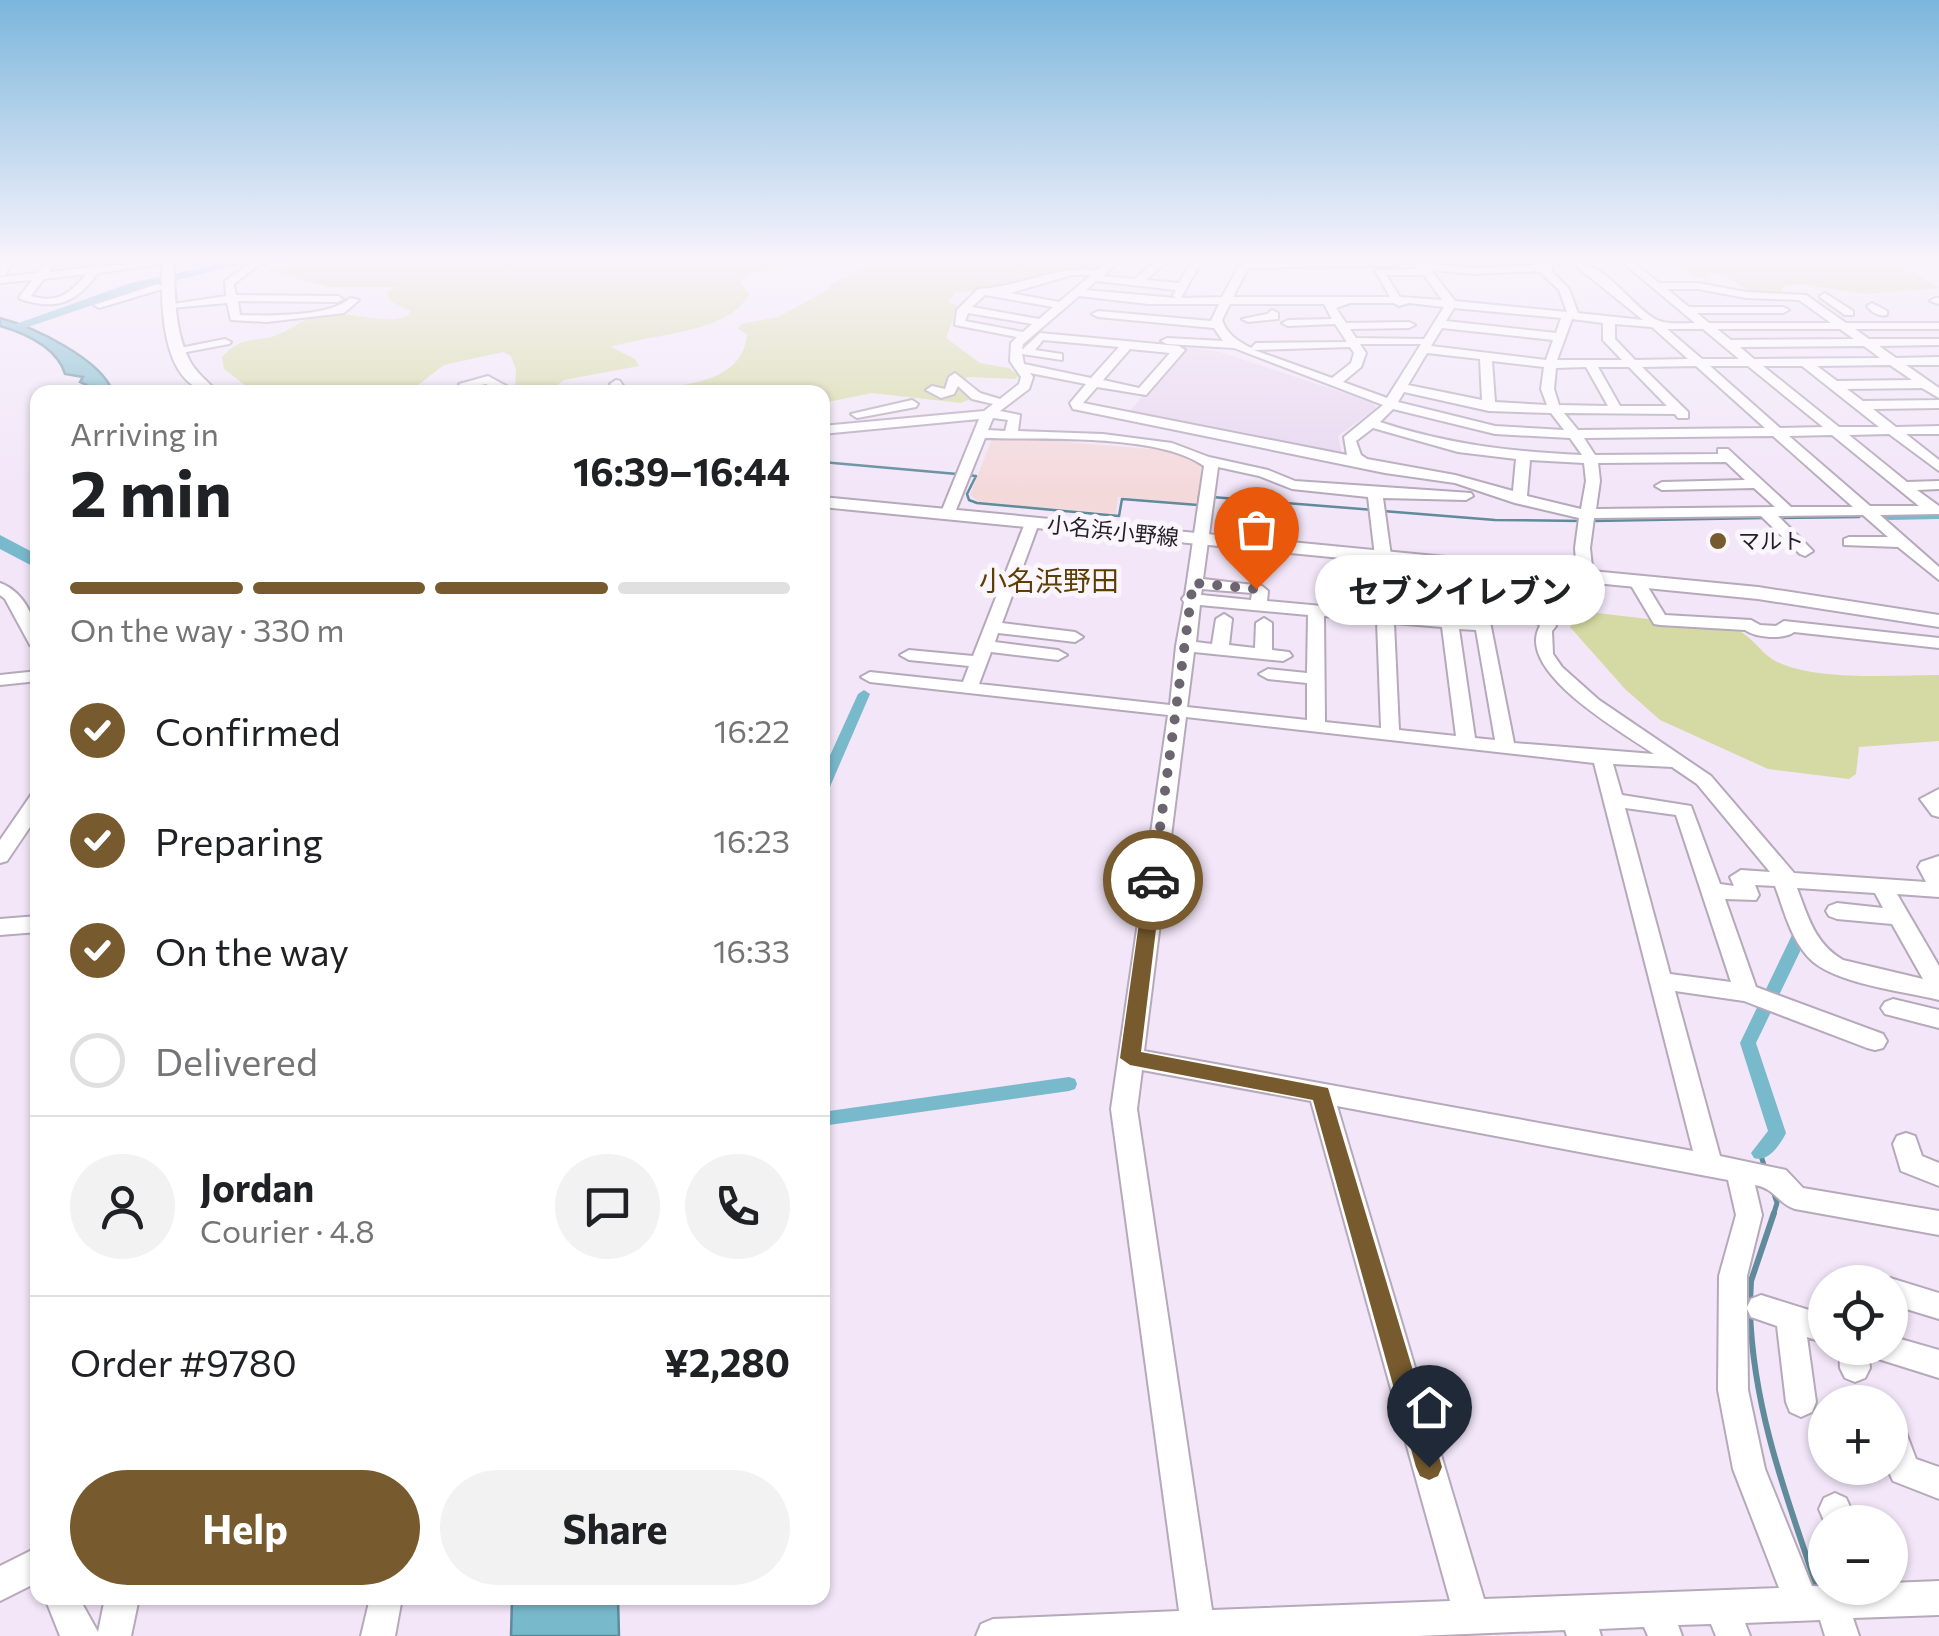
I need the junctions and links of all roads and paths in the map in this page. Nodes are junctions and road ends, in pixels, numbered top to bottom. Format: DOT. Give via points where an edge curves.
graph roads {
  1 [pos="168,338"];
  2 [pos="175,338"];
  3 [pos="1025,338"];
  4 [pos="1038,338"];
  5 [pos="1075,338"];
  6 [pos="1086,338"];
  7 [pos="1103,338"];
  8 [pos="1230,338"];
  9 [pos="1345,338"];
  10 [pos="1348,338"];
  11 [pos="1424,338"];
  12 [pos="1428,338"];
  13 [pos="1560,338"];
  14 [pos="1609,338"];
  15 [pos="1671,338"];
  16 [pos="1723,338"];
  17 [pos="1859,338"];
  18 [pos="225,342"];
  19 [pos="1865,342"];
  20 [pos="1939,342"];
  21 [pos="1128,344"];
  22 [pos="1730,344"];
  23 [pos="1236,345"];
  24 [pos="1422,345"];
  25 [pos="1350,346"];
  26 [pos="1256,347"];
  27 [pos="176,350"];
  28 [pos="1486,356"];
  29 [pos="1058,357"];
  30 [pos="1266,359"];
  31 [pos="1939,361"];
  32 [pos="1754,362"];
  33 [pos="1805,362"];
  34 [pos="1892,362"];
  35 [pos="1699,363"];
  36 [pos="1552,364"];
  37 [pos="1590,364"];
  38 [pos="1629,364"];
  39 [pos="1019,367"];
  40 [pos="1042,372"];
  41 [pos="1332,379"];
  42 [pos="1401,381"];
  43 [pos="465,384"];
  44 [pos="1093,384"];
  45 [pos="1932,384"];
  46 [pos="186,385"];
  47 [pos="202,385"];
  48 [pos="499,385"];
  49 [pos="1835,386"];
  50 [pos="932,390"];
  51 [pos="1939,394"];
  52 [pos="1002,402"];
  53 [pos="912,404"];
  54 [pos="1390,404"];
  55 [pos="1860,404"];
  56 [pos="1939,404"];
  57 [pos="1488,406"];
  58 [pos="1617,410"];
  59 [pos="1678,410"];
  60 [pos="1555,412"];
  61 [pos="988,414"];
  62 [pos="1371,423"];
  63 [pos="860,425"];
  64 [pos="830,429"];
  65 [pos="1893,430"];
  66 [pos="1939,430"];
  67 [pos="1837,431"];
  68 [pos="1778,432"];
  69 [pos="1702,433"];
  70 [pos="980,434"];
  71 [pos="1574,434"];
  72 [pos="1010,436"];
  73 [pos="1409,438"];
  74 [pos="1462,451"];
  75 [pos="1523,458"];
  76 [pos="1657,458"];
  77 [pos="1729,458"];
  78 [pos="1590,460"];
  79 [pos="1210,461"];
  80 [pos="1362,462"];
  81 [pos="1939,467"];
  82 [pos="1394,469"];
  83 [pos="1450,478"];
  84 [pos="1758,484"];
  85 [pos="1939,485"];
  86 [pos="1662,486"];
  87 [pos="1904,486"];
  88 [pos="1375,493"];
  89 [pos="1466,496"];
  90 [pos="830,500"];
  91 [pos="1520,500"];
  92 [pos="1866,510"];
  93 [pos="1936,510"];
  94 [pos="949,511"];
  95 [pos="1787,511"];
  96 [pos="1668,512"];
  97 [pos="1764,512"];
  98 [pos="1585,514"];
  99 [pos="1032,523"];
  100 [pos="1200,535"];
  101 [pos="1849,542"];
  102 [pos="1902,542"];
  103 [pos="1805,551"];
  104 [pos="1382,552"];
  105 [pos="1501,568"];
  106 [pos="1584,572"];
  107 [pos="1939,575"];
  108 [pos="1637,582"];
  109 [pos="0,588"];
  110 [pos="1192,591"];
  111 [pos="1316,610"];
  112 [pos="1939,612"];
  113 [pos="1262,614"];
  114 [pos="1383,617"];
  115 [pos="1224,618"];
  116 [pos="1939,620"];
  117 [pos="1450,624"];
  118 [pos="992,627"];
  119 [pos="30,630"];
  120 [pos="1075,636"];
  121 [pos="1939,643"];
  122 [pos="1184,646"];
  123 [pos="1220,650"];
  124 [pos="982,654"];
  125 [pos="1262,654"];
  126 [pos="909,655"];
  127 [pos="1058,655"];
  128 [pos="1283,656"];
  129 [pos="872,674"];
  130 [pos="1268,674"];
  131 [pos="30,677"];
  132 [pos="1316,679"];
  133 [pos="0,680"];
  134 [pos="971,684"];
  135 [pos="1175,711"];
  136 [pos="1316,726"];
  137 [pos="1390,734"];
  138 [pos="1466,743"];
  139 [pos="1505,747"];
  140 [pos="1602,758"];
  141 [pos="1678,761"];
  142 [pos="1939,795"];
  143 [pos="1613,800"];
  144 [pos="30,811"];
  145 [pos="1939,811"];
  146 [pos="0,856"];
  147 [pos="1939,864"];
  148 [pos="1786,881"];
  149 [pos="1881,885"];
  150 [pos="1939,888"];
  151 [pos="1711,890"];
  152 [pos="1837,911"];
  153 [pos="1898,916"];
  154 [pos="30,925"];
  155 [pos="0,927"];
  156 [pos="1661,981"];
  157 [pos="1939,989"];
  158 [pos="1746,993"];
  159 [pos="1893,1008"];
  160 [pos="1939,1019"];
  161 [pos="1876,1041"];
  162 [pos="1130,1058"];
  163 [pos="1321,1094"];
  164 [pos="1906,1144"];
  165 [pos="1724,1169"];
  166 [pos="1939,1175"];
  167 [pos="1939,1224"];
  168 [pos="1908,1297"];
  169 [pos="1939,1306"];
  170 [pos="1761,1308"];
  171 [pos="1790,1317"];
  172 [pos="1808,1323"];
  173 [pos="1908,1355"];
  174 [pos="1939,1364"];
  175 [pos="1801,1402"];
  176 [pos="1908,1472"];
  177 [pos="1939,1484"];
  178 [pos="30,1567"];
  179 [pos="0,1584"];
  180 [pos="1808,1585"];
  181 [pos="1908,1596"];
  182 [pos="1939,1598"];
  183 [pos="65,1605"];
  184 [pos="121,1605"];
  185 [pos="385,1605"];
  186 [pos="1808,1605"];
  187 [pos="1819,1605"];
  188 [pos="1472,1617"];
  189 [pos="1727,1621"];
  190 [pos="1660,1623"];
  191 [pos="1580,1624"];
  192 [pos="1199,1632"];
  193 [pos="82,1636"];
  194 [pos="114,1636"];
  195 [pos="378,1636"];
  196 [pos="993,1636"];
  197 [pos="1842,1636"];
  1 -- 46 [label="main road" via="171,370"];
  2 -- 27 [label="main road"];
  3 -- 39 [label="street" via="1016,352"];
  4 -- 29 [label="street" via="1027,352"];
  5 -- 29 [label="street"];
  6 -- 21 [label="street"];
  7 -- 23 [label="street"];
  8 -- 23 [label="street"];
  9 -- 25 [label="street"];
  10 -- 25 [label="street"];
  11 -- 24 [label="street"];
  12 -- 24 [label="street"];
  13 -- 36 [label="street"];
  14 -- 38 [label="street"];
  15 -- 35 [label="street"];
  16 -- 22 [label="street"];
  17 -- 19 [label="street"];
  18 -- 27 [label="street"];
  19 -- 20 [label="street"];
  19 -- 22 [label="street"];
  19 -- 34 [label="street"];
  21 -- 44 [label="street"];
  21 -- 44 [label="street" via="1179,350 1142,392"];
  22 -- 32 [label="street"];
  23 -- 30 [label="street"];
  24 -- 25 [label="street"];
  24 -- 28 [label="street"];
  24 -- 42 [label="street"];
  25 -- 26 [label="street"];
  25 -- 30 [label="street"];
  25 -- 41 [label="street"];
  27 -- 47 [label="main road" via="184,370"];
  28 -- 36 [label="street"];
  28 -- 57 [label="street"];
  29 -- 40 [label="street"];
  30 -- 41 [label="street"];
  31 -- 34 [label="street"];
  32 -- 33 [label="street"];
  32 -- 35 [label="street"];
  32 -- 67 [label="street"];
  33 -- 34 [label="street"];
  33 -- 49 [label="street"];
  34 -- 45 [label="street"];
  35 -- 38 [label="street"];
  35 -- 68 [label="street"];
  36 -- 37 [label="street"];
  36 -- 60 [label="street" via="1548,394"];
  37 -- 38 [label="street"];
  37 -- 58 [label="street"];
  38 -- 59 [label="street"];
  39 -- 40 [label="street"];
  39 -- 52 [label="street" via="1027,377 1024,386"];
  40 -- 44 [label="street"];
  41 -- 54 [label="street"];
  42 -- 54 [label="street"];
  42 -- 57 [label="street"];
  43 -- 48 [label="street"];
  44 -- 80 [label="street" via="1078,406"];
  45 -- 49 [label="street"];
  45 -- 51 [label="street"];
  49 -- 55 [label="street"];
  50 -- 52 [label="street" via="947,393 955,377 978,397"];
  52 -- 61 [label="street"];
  53 -- 63 [label="street" via="857,412"];
  54 -- 62 [label="street"];
  54 -- 71 [label="street" via="1495,430"];
  55 -- 56 [label="street"];
  55 -- 65 [label="street"];
  57 -- 60 [label="street"];
  58 -- 59 [label="street"];
  58 -- 60 [label="street"];
  59 -- 69 [label="street"];
  60 -- 71 [label="street"];
  61 -- 63 [label="street"];
  61 -- 70 [label="street"];
  61 -- 72 [label="street" via="1015,418"];
  62 -- 73 [label="street"];
  62 -- 80 [label="street" via="1348,440"];
  63 -- 64 [label="street"];
  65 -- 66 [label="street"];
  65 -- 67 [label="street"];
  65 -- 81 [label="street"];
  67 -- 68 [label="street"];
  67 -- 87 [label="street"];
  68 -- 69 [label="street"];
  68 -- 92 [label="street"];
  69 -- 71 [label="street"];
  69 -- 77 [label="street"];
  70 -- 72 [label="street"];
  70 -- 94 [label="street"];
  71 -- 78 [label="street"];
  72 -- 79 [label="street" via="1141,439"];
  73 -- 74 [label="street"];
  73 -- 82 [label="street"];
  74 -- 75 [label="street"];
  74 -- 83 [label="street"];
  75 -- 78 [label="street"];
  75 -- 91 [label="street"];
  76 -- 77 [label="street"];
  76 -- 78 [label="street"];
  76 -- 86 [label="street"];
  77 -- 84 [label="street"];
  78 -- 98 [label="street" via="1594,474"];
  79 -- 88 [label="street" via="1292,485"];
  79 -- 100 [label="street"];
  80 -- 82 [label="street"];
  82 -- 83 [label="street"];
  83 -- 88 [label="street" via="1389,474"];
  83 -- 91 [label="street"];
  84 -- 86 [label="street"];
  84 -- 95 [label="street"];
  85 -- 87 [label="street"];
  86 -- 96 [label="street"];
  87 -- 93 [label="street"];
  88 -- 89 [label="street"];
  88 -- 104 [label="street"];
  90 -- 94 [label="main road, 小名浜小野線"];
  91 -- 98 [label="street"];
  92 -- 93 [label="street"];
  92 -- 95 [label="street"];
  92 -- 102 [label="street"];
  94 -- 99 [label="main road, 小名浜小野線"];
  94 -- 100 [label="main road, 小名浜小野線"];
  95 -- 97 [label="street"];
  96 -- 97 [label="street"];
  96 -- 98 [label="street"];
  97 -- 103 [label="street"];
  98 -- 106 [label="street"];
  99 -- 100 [label="main road, 小名浜小野線"];
  99 -- 118 [label="street"];
  100 -- 104 [label="main road, 小名浜小野線"];
  100 -- 110 [label="street"];
  101 -- 102 [label="street"];
  102 -- 107 [label="street"];
  104 -- 105 [label="main road, 小名浜小野線"];
  104 -- 106 [label="main road, 小名浜小野線"];
  104 -- 114 [label="street"];
  105 -- 106 [label="main road, 小名浜小野線"];
  105 -- 141 [label="street" via="1548,626 1544,654 1556,672"];
  106 -- 108 [label="main road, 小名浜小野線"];
  106 -- 112 [label="main road, 小名浜小野線" via="1807,590"];
  108 -- 116 [label="main road, 小名浜小野線"];
  108 -- 121 [label="street" via="1660,620 1754,630 1809,627"];
  109 -- 119 [label="street" via="12,596"];
  110 -- 113 [label="street"];
  110 -- 122 [label="street"];
  111 -- 113 [label="street"];
  111 -- 114 [label="street"];
  111 -- 132 [label="street"];
  113 -- 125 [label="street"];
  114 -- 117 [label="street"];
  114 -- 137 [label="street"];
  115 -- 123 [label="street"];
  117 -- 138 [label="street"];
  117 -- 139 [label="street" via="1484,626"];
  118 -- 120 [label="street"];
  118 -- 124 [label="street"];
  122 -- 123 [label="street"];
  122 -- 135 [label="street"];
  123 -- 125 [label="street"];
  124 -- 126 [label="street"];
  124 -- 127 [label="street"];
  124 -- 134 [label="street"];
  125 -- 128 [label="street"];
  129 -- 134 [label="street"];
  130 -- 132 [label="street"];
  131 -- 133 [label="street"];
  132 -- 136 [label="street"];
  134 -- 135 [label="street"];
  135 -- 136 [label="street"];
  135 -- 162 [label="street"];
  136 -- 137 [label="street"];
  137 -- 138 [label="street"];
  138 -- 139 [label="street"];
  139 -- 140 [label="street"];
  140 -- 141 [label="street"];
  140 -- 143 [label="street"];
  141 -- 148 [label="street" via="1704,780"];
  142 -- 145 [label="street" via="1930,799"];
  143 -- 151 [label="street" via="1684,810"];
  143 -- 156 [label="street"];
  144 -- 146 [label="street"];
  147 -- 150 [label="street" via="1928,867"];
  148 -- 149 [label="street"];
  148 -- 151 [label="street" via="1741,877 1748,895"];
  148 -- 157 [label="street" via="1805,939 1822,960"];
  149 -- 150 [label="street"];
  149 -- 153 [label="street"];
  151 -- 158 [label="street"];
  152 -- 153 [label="street"];
  153 -- 157 [label="street"];
  154 -- 155 [label="street"];
  156 -- 158 [label="street"];
  156 -- 165 [label="street"];
  158 -- 161 [label="street"];
  159 -- 160 [label="street"];
  162 -- 163 [label="street"];
  162 -- 192 [label="street" via="1124,1109"];
  163 -- 165 [label="street"];
  163 -- 188 [label="street"];
  164 -- 166 [label="street" via="1910,1162"];
  165 -- 167 [label="street" via="1777,1178 1795,1198"];
  165 -- 180 [label="street" via="1749,1214 1733,1276 1733,1390 1749,1469"];
  168 -- 169 [label="street"];
  170 -- 171 [label="street"];
  171 -- 172 [label="street"];
  171 -- 175 [label="street"];
  173 -- 174 [label="street"];
  176 -- 177 [label="street"];
  178 -- 179 [label="street"];
  181 -- 182 [label="street"];
  183 -- 193 [label="street"];
  184 -- 194 [label="street"];
  185 -- 195 [label="street"];
  186 -- 189 [label="street"];
  187 -- 197 [label="street"];
  188 -- 191 [label="street"];
  188 -- 192 [label="street"];
  189 -- 190 [label="street"];
  190 -- 191 [label="street"];
  192 -- 196 [label="street"];
}
